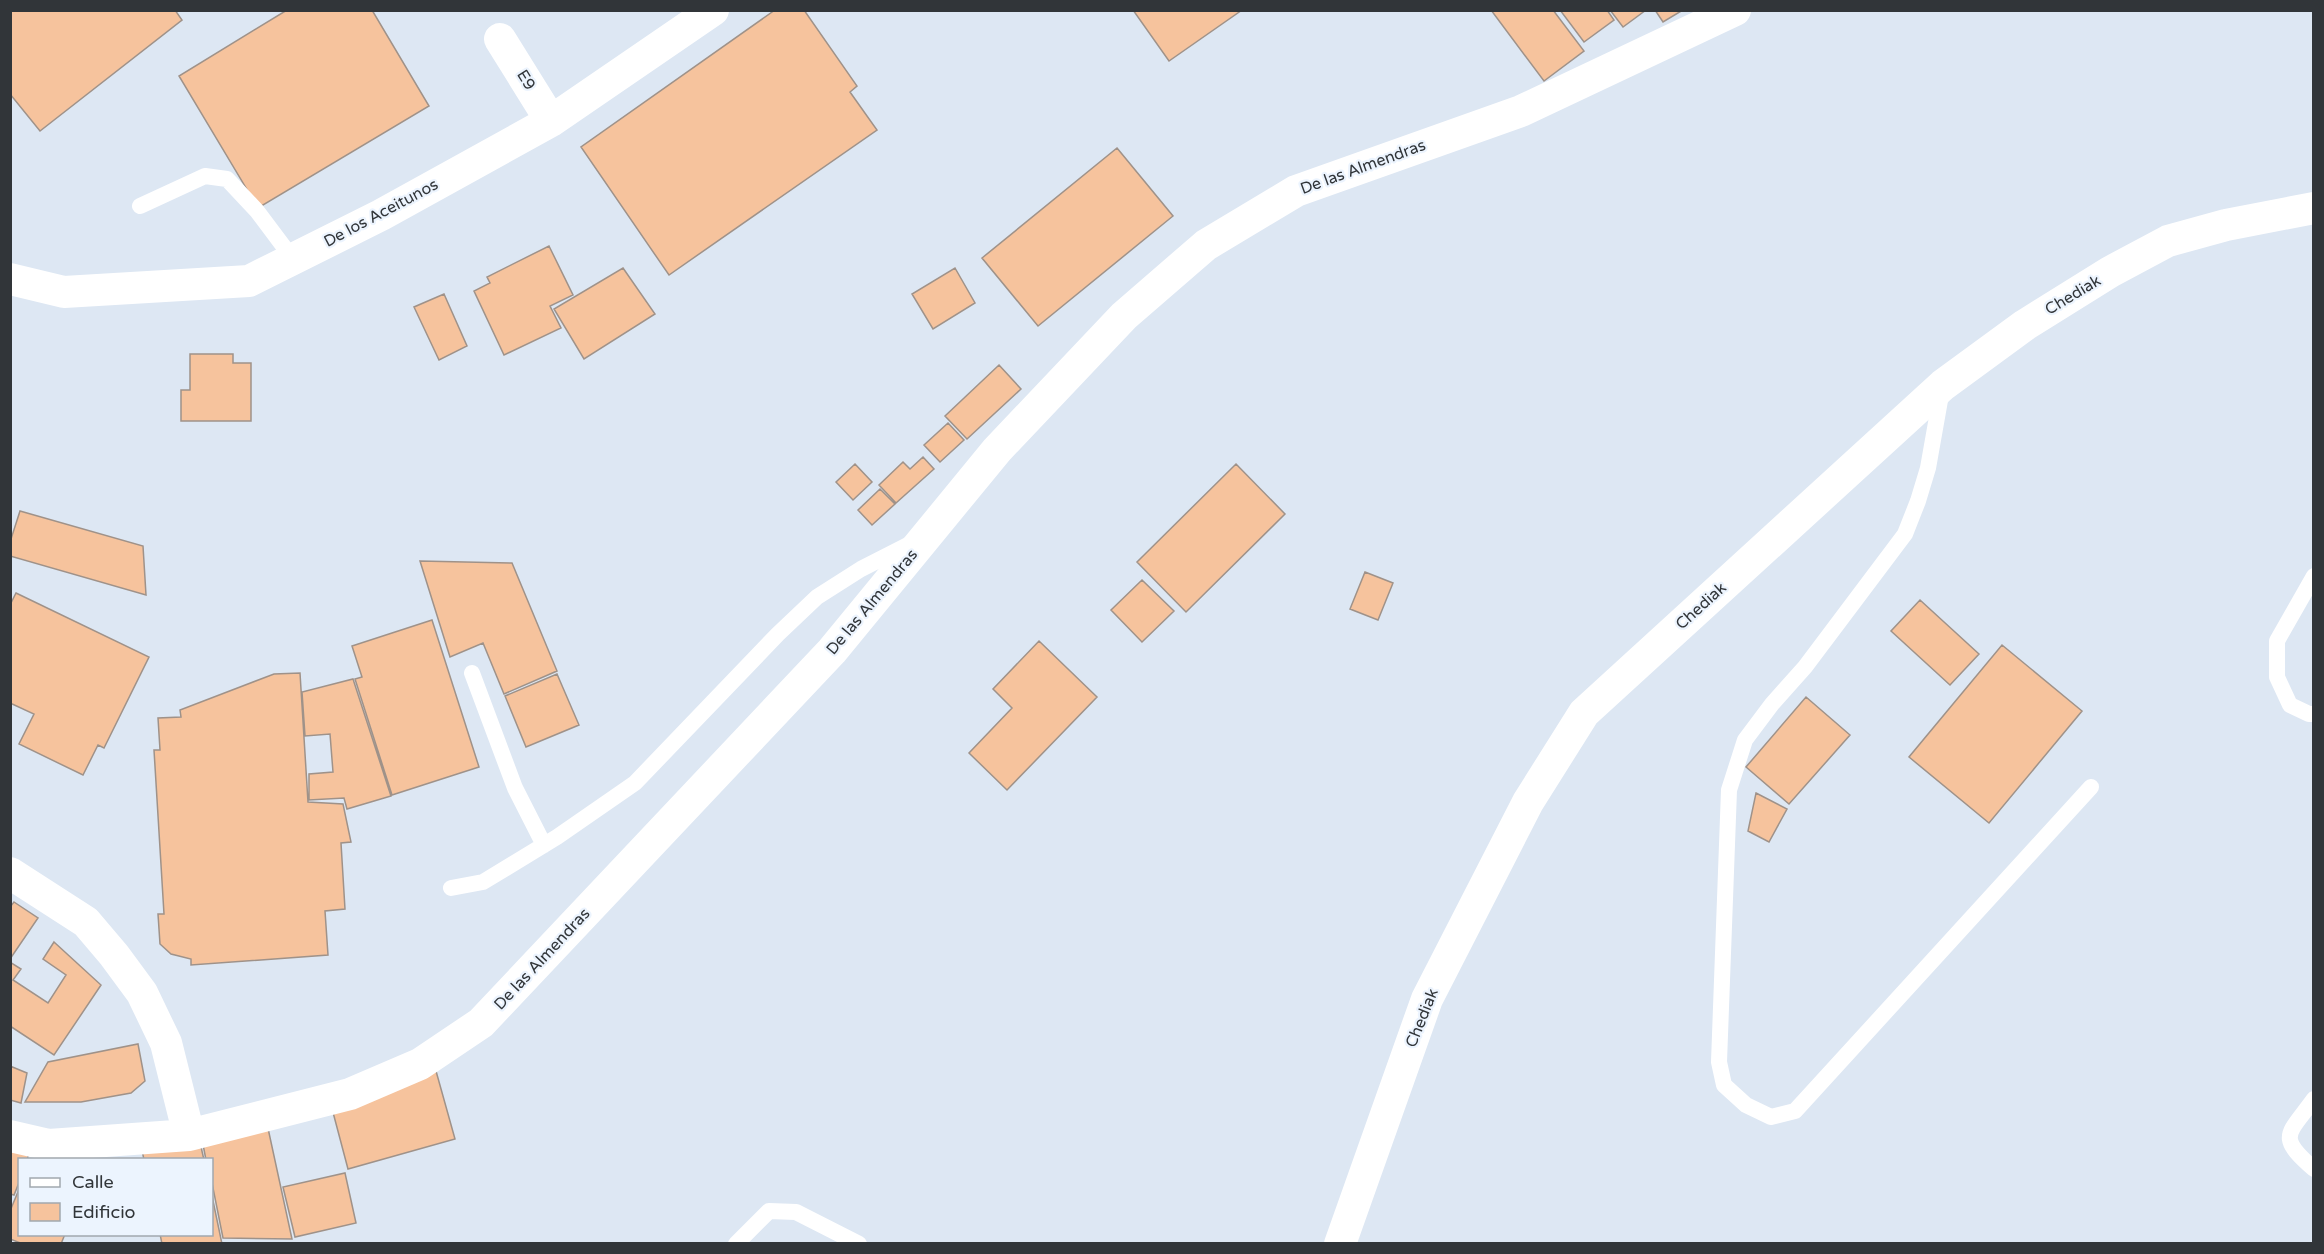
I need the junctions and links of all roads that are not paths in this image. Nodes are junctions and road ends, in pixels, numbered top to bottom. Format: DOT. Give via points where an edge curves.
graph roads {
  1 [pos="713,10"];
  2 [pos="1735,10"];
  3 [pos="500,39"];
  4 [pos="551,121"];
  5 [pos="140,206"];
  6 [pos="2313,208"];
  7 [pos="293,259"];
  8 [pos="10,279"];
  9 [pos="1943,385"];
  10 [pos="926,536"];
  11 [pos="2313,576"];
  12 [pos="472,673"];
  13 [pos="2313,714"];
  14 [pos="2091,787"];
  15 [pos="544,845"];
  16 [pos="10,873"];
  17 [pos="451,888"];
  18 [pos="2313,1099"];
  19 [pos="189,1135"];
  20 [pos="10,1136"];
  21 [pos="2313,1169"];
  22 [pos="736,1244"];
  23 [pos="860,1244"];
  24 [pos="1340,1244"];
  1 -- 4 [label="street, De los Aceitunos"];
  2 -- 10 [label="street, De las Almendras" via="1521,111 1296,190 1206,245 1124,316 997,450"];
  3 -- 4 [label="street, E9"];
  4 -- 7 [label="street, De los Aceitunos" via="381,216"];
  5 -- 7 [label="lane" via="205,176 227,179 258,211"];
  6 -- 9 [label="street, Chediak" via="2168,241 2025,324"];
  7 -- 8 [label="street, De los Aceitunos" via="249,281 64,292"];
  9 -- 14 [label="lane" via="1928,468 1905,534 1745,740 1729,790 1719,1062 1724,1085 1746,1105 1771,1118 1795,1111"];
  9 -- 24 [label="street, Chediak" via="1584,713 1528,802 1427,999"];
  10 -- 15 [label="lane" via="817,597 635,783"];
  10 -- 19 [label="street, De las Almendras" via="832,651 481,1023 420,1064 350,1094"];
  11 -- 13 [label="lane" via="2277,641 2277,677 2290,705"];
  12 -- 15 [label="lane" via="515,788"];
  15 -- 17 [label="lane" via="483,882"];
  16 -- 19 [label="street" via="86,922 142,993 166,1042"];
  18 -- 21 [label="lane" via="2290,1133 2289,1144"];
  19 -- 20 [label="street, De las Almendras" via="50,1145"];
  22 -- 23 [label="lane" via="770,1211 796,1212"];
}
